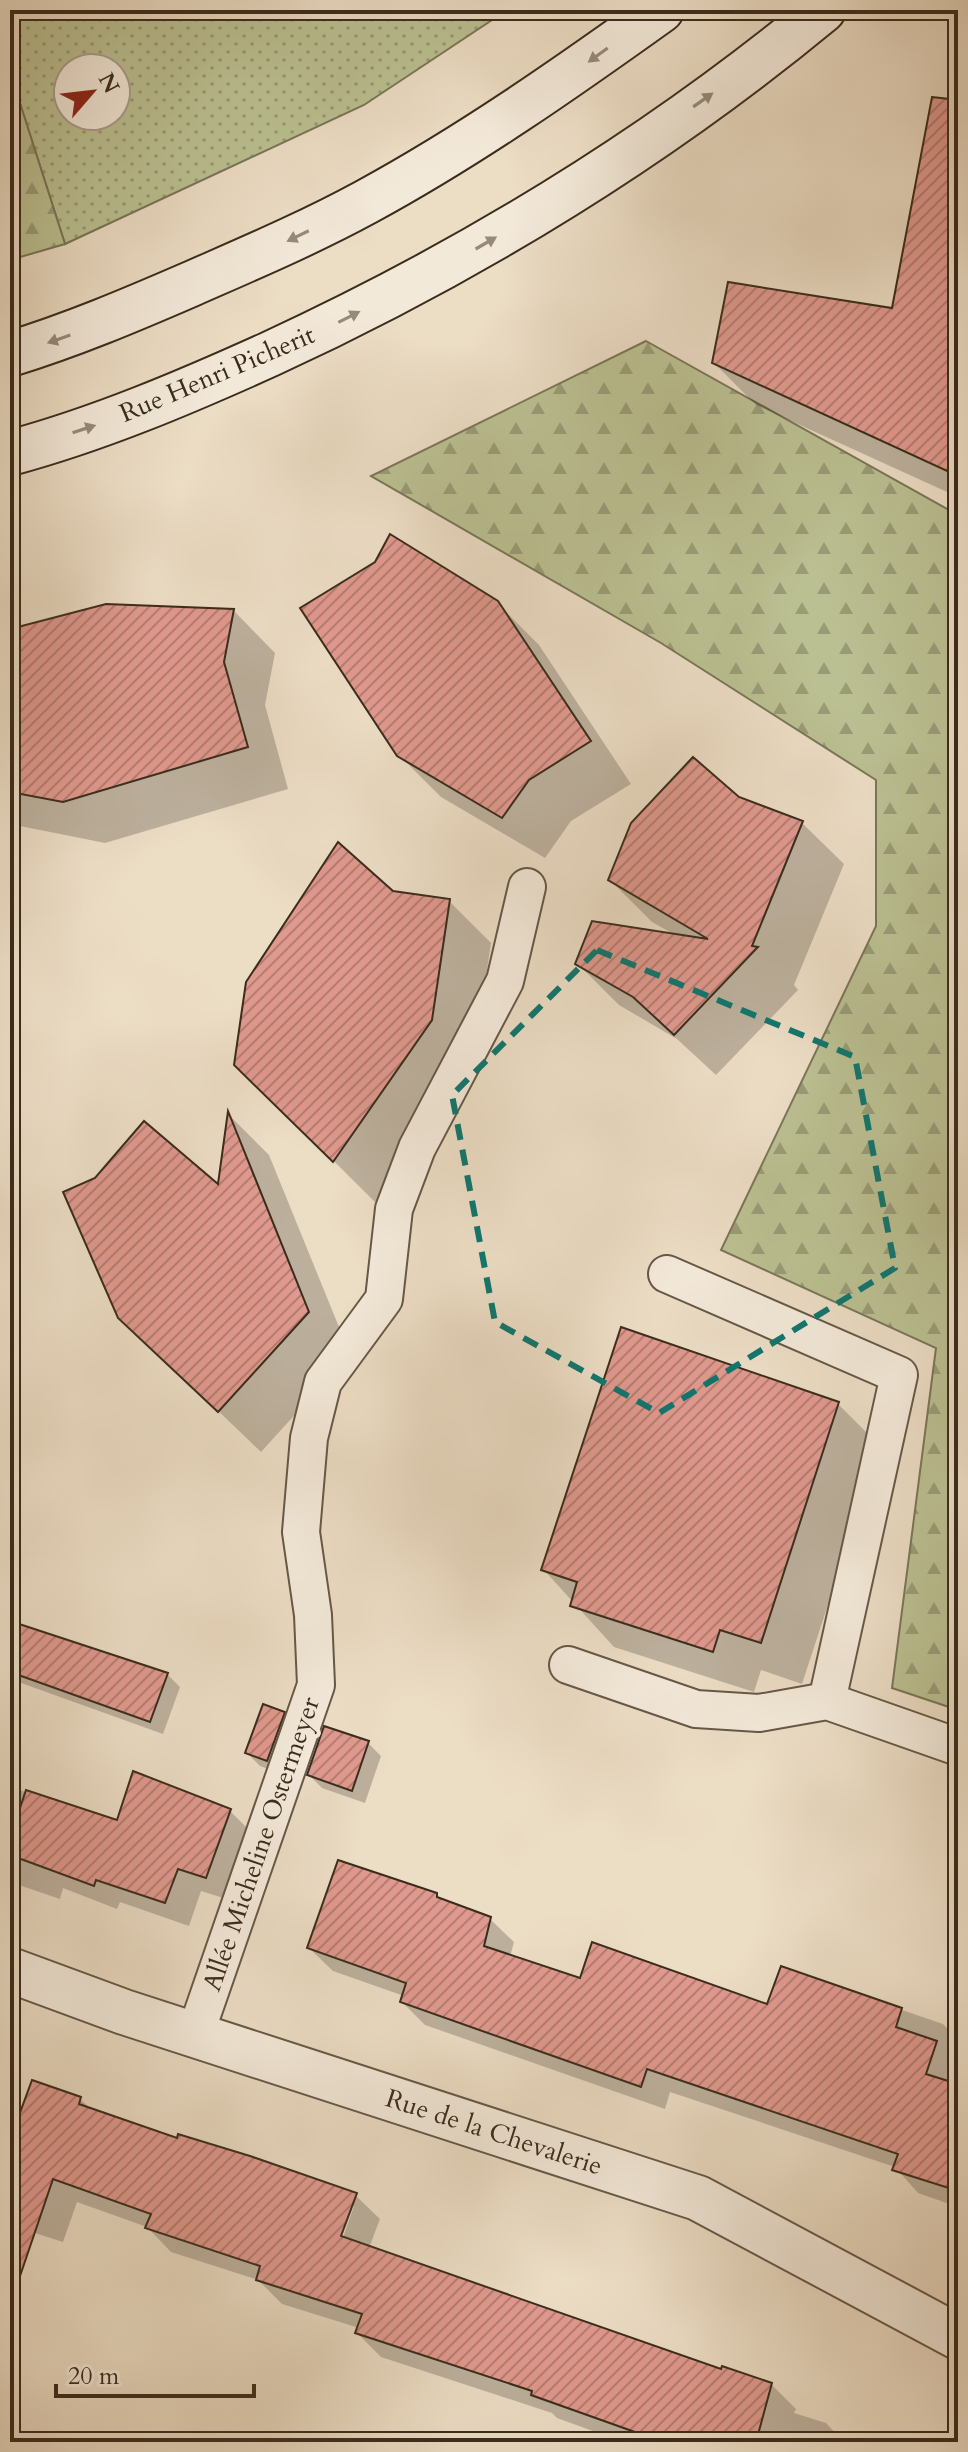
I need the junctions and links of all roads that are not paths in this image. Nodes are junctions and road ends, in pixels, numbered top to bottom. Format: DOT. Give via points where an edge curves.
graph roads {
  1 [pos="661,10"];
  2 [pos="823,10"];
  3 [pos="10,354"];
  4 [pos="10,453"];
  5 [pos="527,887"];
  6 [pos="667,1274"];
  7 [pos="568,1665"];
  8 [pos="827,1701"];
  9 [pos="958,1747"];
  10 [pos="10,1970"];
  11 [pos="195,2035"];
  12 [pos="958,2337"];
  1 -- 3 [label="main road, one-way" via="554,86 367,201 149,302"];
  4 -- 2 [label="main road, Rue Henri Picherit, one-way" via="193,389 418,281 618,160"];
  5 -- 11 [label="lane, Allée Micheline Ostermeyer" via="505,981 417,1148 394,1209 384,1299 323,1382 309,1438 301,1532 316,1685"];
  6 -- 8 [label="lane" via="899,1375"];
  7 -- 8 [label="lane" via="696,1709 759,1713"];
  8 -- 9 [label="lane"];
  10 -- 11 [label="main road, Rue de la Chevalerie"];
  11 -- 12 [label="main road, Rue de la Chevalerie" via="698,2198"];
}
